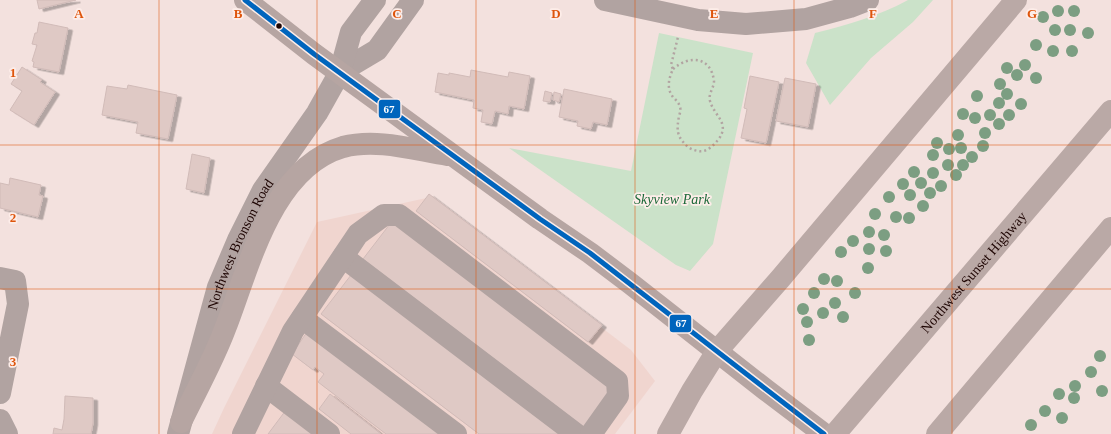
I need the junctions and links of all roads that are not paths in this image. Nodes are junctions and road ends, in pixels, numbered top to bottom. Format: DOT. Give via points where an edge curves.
graph roads {
  1 [pos="245,0"];
  2 [pos="375,0"];
  3 [pos="413,0"];
  4 [pos="605,0"];
  5 [pos="868,0"];
  6 [pos="1016,0"];
  7 [pos="670,10"];
  8 [pos="340,72"];
  9 [pos="1111,111"];
  10 [pos="454,156"];
  11 [pos="1111,228"];
  12 [pos="343,257"];
  13 [pos="8,280"];
  14 [pos="302,318"];
  15 [pos="717,351"];
  16 [pos="266,386"];
  17 [pos="0,393"];
  18 [pos="0,420"];
  19 [pos="179,428"];
  20 [pos="7,434"];
  21 [pos="242,434"];
  22 [pos="329,434"];
  23 [pos="456,434"];
  24 [pos="576,434"];
  25 [pos="591,434"];
  26 [pos="668,434"];
  27 [pos="824,434"];
  28 [pos="835,434"];
  29 [pos="937,434"];
  1 -- 8 [label="main road"];
  2 -- 8 [label="street, Northwest Bronson Road" via="351,32"];
  3 -- 8 [label="street, Northwest Bronson Road" via="377,50"];
  4 -- 7 [label="street"];
  5 -- 7 [label="street" via="806,18 746,24 716,23"];
  6 -- 15 [label="highway"];
  8 -- 10 [label="main road"];
  8 -- 19 [label="street, Northwest Bronson Road" via="317,113 263,190 238,240 218,287"];
  9 -- 28 [label="highway, Northwest Sunset Highway"];
  10 -- 15 [label="main road" via="590,253"];
  10 -- 19 [label="main road" via="370,144 333,151 303,170 285,190 252,253 225,330"];
  11 -- 29 [label="highway"];
  12 -- 14 [label="street"];
  12 -- 24 [label="street"];
  12 -- 25 [label="street" via="358,234 384,215 399,215 617,381 618,396"];
  13 -- 17 [label="street" via="18,304"];
  14 -- 16 [label="street"];
  14 -- 23 [label="street"];
  15 -- 26 [label="highway"];
  15 -- 27 [label="main road"];
  16 -- 21 [label="street"];
  16 -- 22 [label="street"];
  18 -- 20 [label="street"];
}
